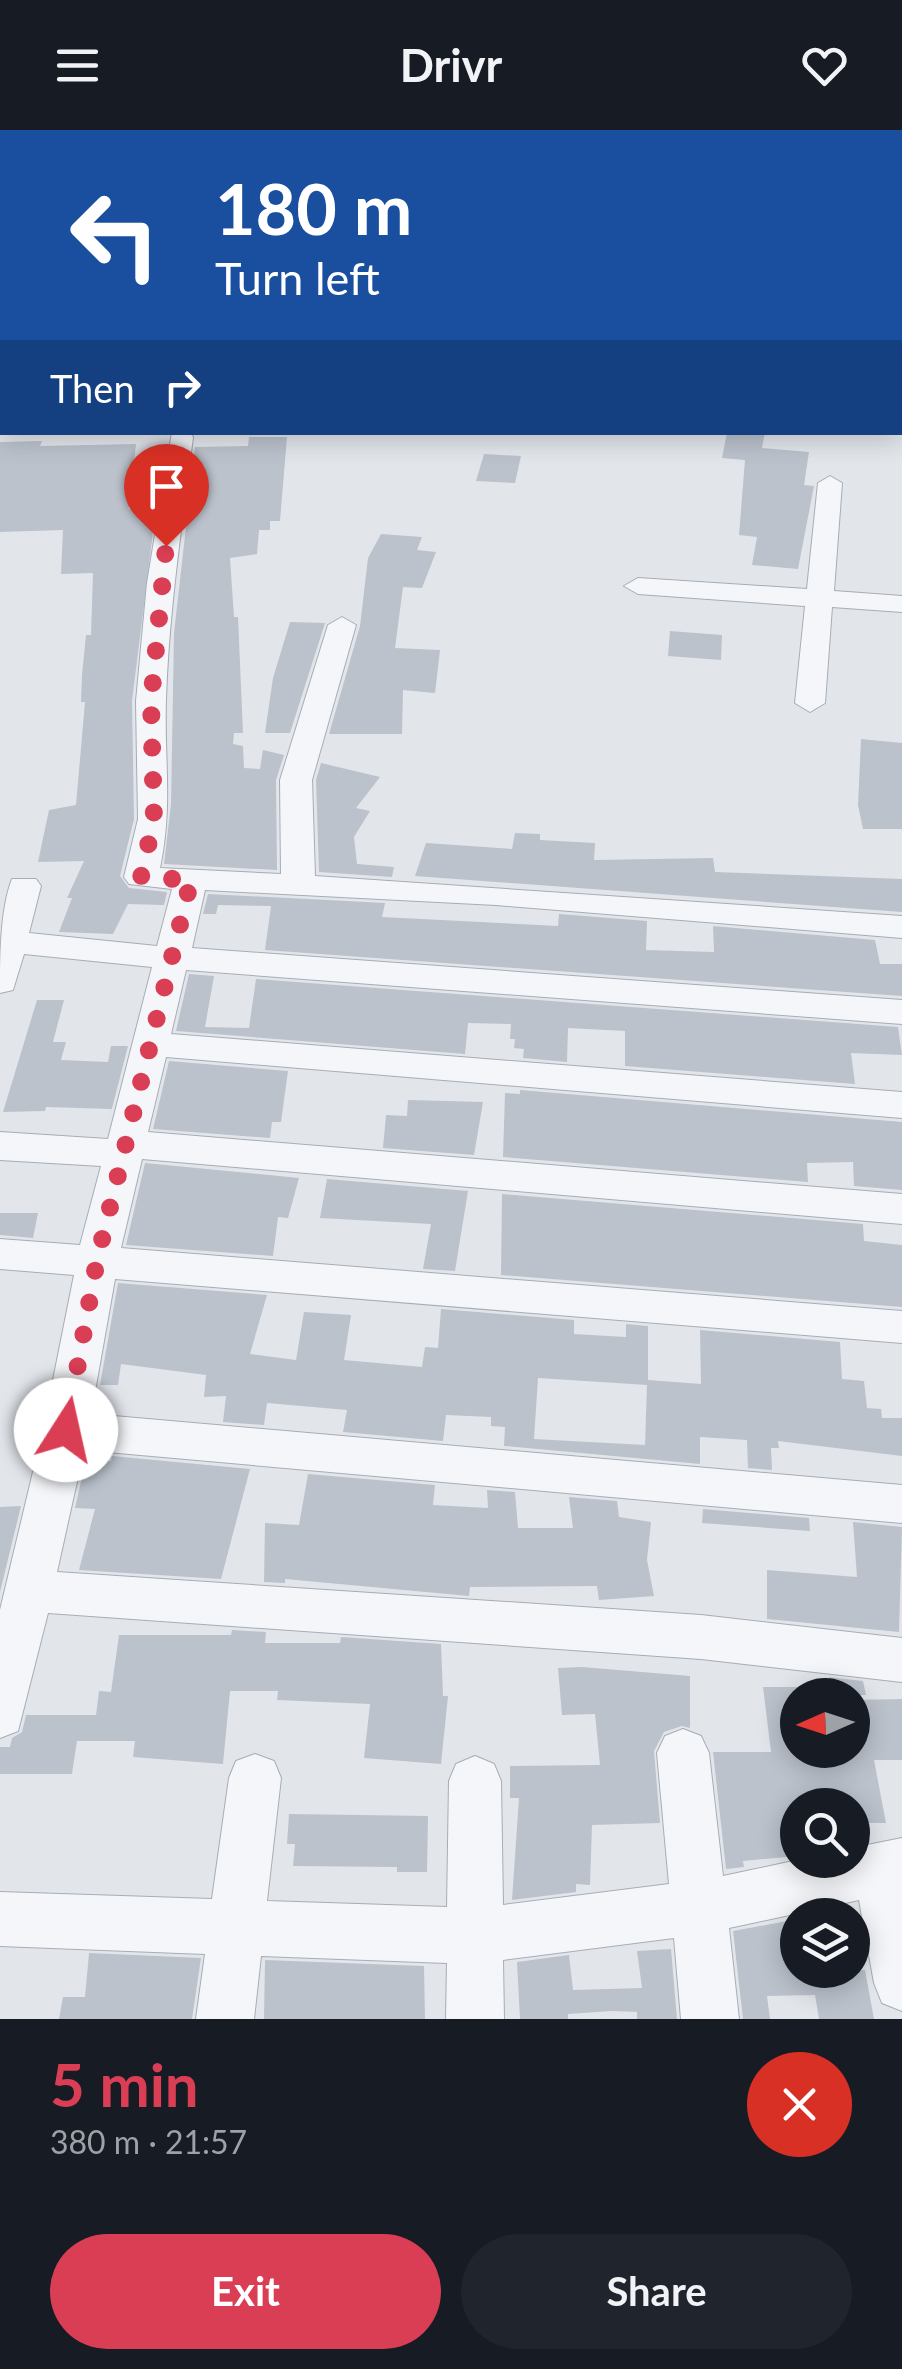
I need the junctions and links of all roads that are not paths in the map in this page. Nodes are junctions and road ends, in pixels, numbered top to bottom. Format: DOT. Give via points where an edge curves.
graph roads {
  1 [pos="181,437"];
  2 [pos="830,483"];
  3 [pos="638,586"];
  4 [pos="820,598"];
  5 [pos="902,604"];
  6 [pos="342,625"];
  7 [pos="810,703"];
  8 [pos="191,880"];
  9 [pos="298,884"];
  10 [pos="24,886"];
  11 [pos="902,927"];
  12 [pos="11,942"];
  13 [pos="172,958"];
  14 [pos="0,982"];
  15 [pos="902,1012"];
  16 [pos="151,1044"];
  17 [pos="902,1105"];
  18 [pos="0,1146"];
  19 [pos="125,1148"];
  20 [pos="902,1209"];
  21 [pos="0,1254"];
  22 [pos="97,1260"];
  23 [pos="902,1328"];
  24 [pos="66,1430"];
  25 [pos="902,1504"];
  26 [pos="32,1590"];
  27 [pos="902,1660"];
  28 [pos="0,1715"];
  29 [pos="682,1754"];
  30 [pos="255,1778"];
  31 [pos="475,1782"];
  32 [pos="891,1865"];
  33 [pos="702,1907"];
  34 [pos="0,1918"];
  35 [pos="234,1927"];
  36 [pos="476,1936"];
  37 [pos="902,1982"];
  38 [pos="225,2019"];
  39 [pos="476,2019"];
  40 [pos="710,2019"];
  1 -- 8 [label="street" via="151,701 154,819 141,877"];
  2 -- 4 [label="street"];
  3 -- 4 [label="street"];
  4 -- 5 [label="street"];
  4 -- 7 [label="street"];
  6 -- 9 [label="street" via="296,780"];
  8 -- 9 [label="street"];
  8 -- 13 [label="street"];
  9 -- 11 [label="street"];
  10 -- 12 [label="street"];
  12 -- 13 [label="street"];
  12 -- 14 [label="street"];
  13 -- 15 [label="street"];
  13 -- 16 [label="street"];
  16 -- 17 [label="street"];
  16 -- 19 [label="street"];
  18 -- 19 [label="street"];
  19 -- 20 [label="street"];
  19 -- 22 [label="street"];
  21 -- 22 [label="street"];
  22 -- 23 [label="street"];
  22 -- 24 [label="street"];
  24 -- 25 [label="street"];
  24 -- 26 [label="street"];
  26 -- 27 [label="street" via="701,1637"];
  26 -- 28 [label="street"];
  29 -- 33 [label="street"];
  30 -- 35 [label="street"];
  31 -- 36 [label="street"];
  32 -- 33 [label="street"];
  32 -- 37 [label="street"];
  33 -- 36 [label="street"];
  33 -- 40 [label="street"];
  34 -- 35 [label="street"];
  35 -- 36 [label="street"];
  35 -- 38 [label="street"];
  36 -- 39 [label="street"];
}
